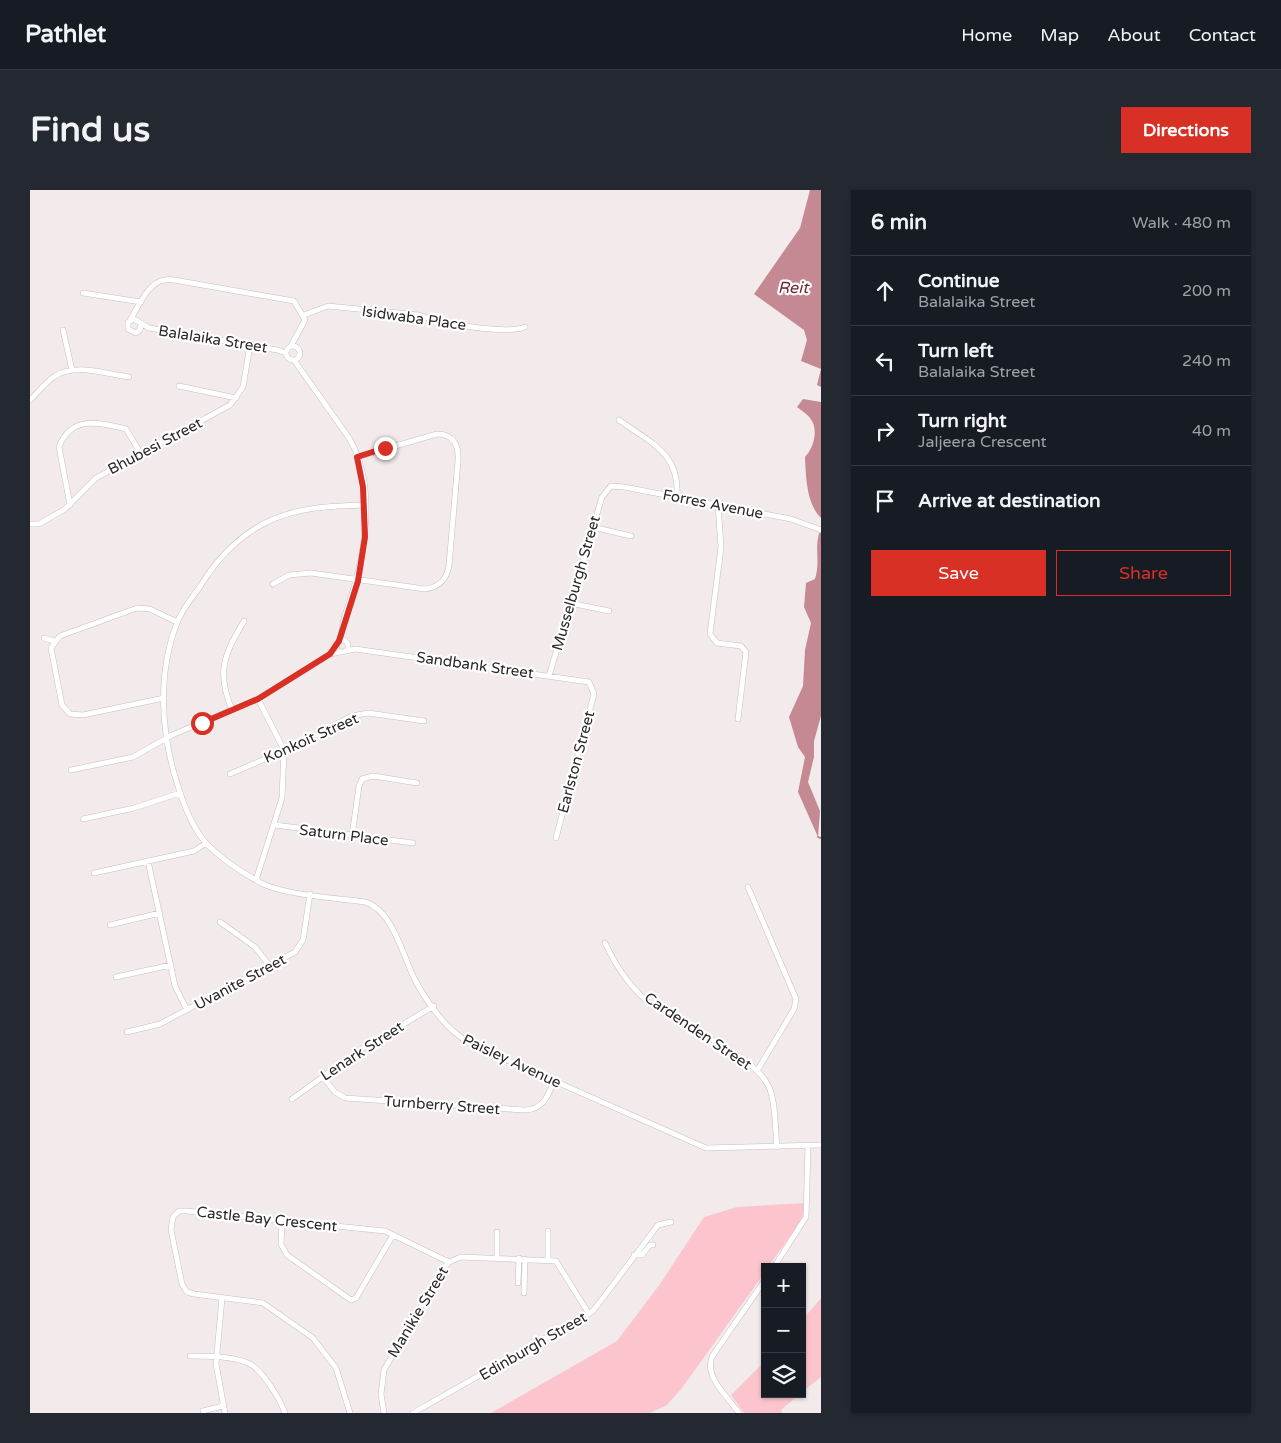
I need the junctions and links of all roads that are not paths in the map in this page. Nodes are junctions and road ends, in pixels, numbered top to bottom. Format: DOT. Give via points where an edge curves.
graph roads {
  1 [pos="83,293"];
  2 [pos="141,302"];
  3 [pos="137,309"];
  4 [pos="304,315"];
  5 [pos="136,319"];
  6 [pos="130,320"];
  7 [pos="141,324"];
  8 [pos="525,327"];
  9 [pos="149,328"];
  10 [pos="63,330"];
  11 [pos="139,330"];
  12 [pos="298,337"];
  13 [pos="250,345"];
  14 [pos="297,347"];
  15 [pos="288,349"];
  16 [pos="299,356"];
  17 [pos="294,360"];
  18 [pos="301,366"];
  19 [pos="72,370"];
  20 [pos="129,378"];
  21 [pos="179,386"];
  22 [pos="236,398"];
  23 [pos="30,400"];
  24 [pos="618,420"];
  25 [pos="141,454"];
  26 [pos="357,457"];
  27 [pos="605,491"];
  28 [pos="677,497"];
  29 [pos="718,504"];
  30 [pos="70,505"];
  31 [pos="364,506"];
  32 [pos="30,524"];
  33 [pos="592,527"];
  34 [pos="820,529"];
  35 [pos="631,536"];
  36 [pos="358,581"];
  37 [pos="273,584"];
  38 [pos="570,604"];
  39 [pos="609,611"];
  40 [pos="177,622"];
  41 [pos="244,622"];
  42 [pos="44,638"];
  43 [pos="54,641"];
  44 [pos="342,641"];
  45 [pos="355,649"];
  46 [pos="343,651"];
  47 [pos="330,654"];
  48 [pos="549,676"];
  49 [pos="593,687"];
  50 [pos="164,698"];
  51 [pos="258,699"];
  52 [pos="232,710"];
  53 [pos="738,719"];
  54 [pos="424,720"];
  55 [pos="166,739"];
  56 [pos="284,750"];
  57 [pos="71,770"];
  58 [pos="230,774"];
  59 [pos="417,782"];
  60 [pos="180,793"];
  61 [pos="83,819"];
  62 [pos="275,826"];
  63 [pos="352,836"];
  64 [pos="556,838"];
  65 [pos="206,843"];
  66 [pos="413,844"];
  67 [pos="148,861"];
  68 [pos="94,873"];
  69 [pos="256,880"];
  70 [pos="748,887"];
  71 [pos="310,894"];
  72 [pos="160,913"];
  73 [pos="220,922"];
  74 [pos="110,924"];
  75 [pos="605,943"];
  76 [pos="171,965"];
  77 [pos="270,966"];
  78 [pos="116,977"];
  79 [pos="434,1006"];
  80 [pos="187,1010"];
  81 [pos="127,1032"];
  82 [pos="757,1071"];
  83 [pos="323,1077"];
  84 [pos="554,1081"];
  85 [pos="292,1098"];
  86 [pos="821,1145"];
  87 [pos="808,1146"];
  88 [pos="777,1147"];
  89 [pos="282,1220"];
  90 [pos="671,1222"];
  91 [pos="548,1231"];
  92 [pos="497,1232"];
  93 [pos="393,1235"];
  94 [pos="652,1245"];
  95 [pos="634,1256"];
  96 [pos="497,1258"];
  97 [pos="522,1259"];
  98 [pos="548,1260"];
  99 [pos="449,1262"];
  100 [pos="777,1263"];
  101 [pos="518,1283"];
  102 [pos="761,1286"];
  103 [pos="524,1293"];
  104 [pos="222,1298"];
  105 [pos="589,1314"];
  106 [pos="190,1356"];
  107 [pos="216,1358"];
  108 [pos="223,1406"];
  109 [pos="203,1411"];
  110 [pos="225,1413"];
  111 [pos="285,1413"];
  112 [pos="350,1413"];
  113 [pos="384,1413"];
  114 [pos="413,1413"];
  115 [pos="739,1413"];
  1 -- 2 [label="street"];
  2 -- 3 [label="street"];
  2 -- 4 [label="street" via="151,286 169,279 292,300"];
  3 -- 5 [label="street"];
  3 -- 6 [label="street"];
  4 -- 8 [label="street, Isidwaba Place" via="330,306 419,315 432,320 508,331"];
  4 -- 12 [label="street"];
  5 -- 6 [label="street"];
  5 -- 7 [label="street"];
  6 -- 11 [label="street" via="128,330 133,333"];
  7 -- 9 [label="street, Balalaika Street"];
  7 -- 11 [label="street"];
  9 -- 11 [label="street, Balalaika Street"];
  9 -- 13 [label="street, Balalaika Street"];
  10 -- 19 [label="street"];
  12 -- 14 [label="street"];
  12 -- 15 [label="street"];
  13 -- 15 [label="street, Balalaika Street"];
  13 -- 22 [label="street" via="243,387"];
  14 -- 15 [label="street"];
  14 -- 16 [label="street"];
  15 -- 17 [label="street" via="288,358"];
  16 -- 17 [label="street"];
  16 -- 18 [label="street"];
  17 -- 18 [label="street"];
  18 -- 26 [label="street" via="350,438"];
  19 -- 20 [label="street"];
  19 -- 23 [label="street" via="55,376"];
  21 -- 22 [label="street"];
  22 -- 25 [label="street, Bhubesi Street" via="226,408"];
  24 -- 28 [label="street" via="668,456 677,475"];
  25 -- 30 [label="street, Bhubesi Street" via="96,478"];
  25 -- 30 [label="street" via="126,429 88,422 78,425 59,447"];
  26 -- 31 [label="street"];
  26 -- 36 [label="street" via="437,434 449,436 458,451 449,565 443,582 420,589"];
  27 -- 28 [label="street, Forres Avenue" via="617,486"];
  27 -- 33 [label="street, Musselburgh Street"];
  28 -- 29 [label="street, Forres Avenue"];
  29 -- 34 [label="street, Forres Avenue" via="791,519"];
  29 -- 53 [label="street" via="721,547 710,634 717,643 741,646 746,652"];
  30 -- 32 [label="street, Bhubesi Street" via="41,523"];
  31 -- 36 [label="street" via="365,537"];
  31 -- 40 [label="street, Paisley Avenue" via="324,506 292,513 248,533 215,563"];
  33 -- 35 [label="street"];
  33 -- 38 [label="street, Musselburgh Street"];
  36 -- 37 [label="street" via="306,573 288,575"];
  36 -- 44 [label="street" via="345,616"];
  38 -- 39 [label="street"];
  38 -- 48 [label="street, Musselburgh Street"];
  40 -- 43 [label="street" via="150,609 137,608"];
  40 -- 50 [label="street, Paisley Avenue"];
  41 -- 52 [label="street" via="231,644 222,678"];
  42 -- 43 [label="street"];
  43 -- 50 [label="street" via="52,656 60,699 70,714 83,715"];
  44 -- 45 [label="street"];
  44 -- 46 [label="street"];
  44 -- 46 [label="street"];
  44 -- 47 [label="street"];
  45 -- 46 [label="street, Sandbank Street"];
  45 -- 48 [label="street, Sandbank Street"];
  46 -- 47 [label="street"];
  47 -- 51 [label="street"];
  48 -- 49 [label="street, Sandbank Street" via="585,681"];
  49 -- 64 [label="street, Earlston Street" via="592,702"];
  50 -- 55 [label="street, Paisley Avenue"];
  51 -- 52 [label="street"];
  51 -- 56 [label="street"];
  52 -- 55 [label="street"];
  54 -- 56 [label="street, Konkoit Street" via="358,714"];
  55 -- 57 [label="street" via="132,757"];
  55 -- 60 [label="street, Paisley Avenue"];
  56 -- 58 [label="street, Konkoit Street"];
  56 -- 62 [label="street" via="282,798"];
  59 -- 63 [label="street" via="373,776 362,779"];
  60 -- 61 [label="street" via="134,808"];
  60 -- 65 [label="street, Paisley Avenue"];
  62 -- 63 [label="street, Saturn Place"];
  62 -- 69 [label="street"];
  63 -- 66 [label="street, Saturn Place"];
  65 -- 67 [label="street" via="198,850"];
  65 -- 69 [label="street, Paisley Avenue"];
  67 -- 68 [label="street"];
  67 -- 72 [label="street"];
  69 -- 71 [label="street, Paisley Avenue" via="272,887"];
  70 -- 82 [label="street" via="795,996 794,1009"];
  71 -- 77 [label="street, Uvanite Street" via="301,945"];
  71 -- 79 [label="street, Paisley Avenue" via="365,902 378,909 395,934 418,985"];
  72 -- 74 [label="street"];
  72 -- 76 [label="street"];
  73 -- 77 [label="street" via="255,947"];
  75 -- 82 [label="street, Cardenden Street" via="616,964 648,1002"];
  76 -- 78 [label="street"];
  76 -- 80 [label="street" via="177,990"];
  77 -- 80 [label="street, Uvanite Street"];
  79 -- 83 [label="street, Lenark Street" via="363,1048"];
  79 -- 84 [label="street, Paisley Avenue" via="449,1028 462,1038"];
  80 -- 81 [label="street, Uvanite Street" via="157,1026"];
  82 -- 88 [label="street" via="770,1089"];
  83 -- 84 [label="street, Turnberry Street" via="335,1092 346,1098 524,1110 532,1110 542,1104"];
  83 -- 85 [label="street, Lenark Street"];
  84 -- 88 [label="street, Paisley Avenue" via="706,1148"];
  86 -- 87 [label="street, Paisley Avenue"];
  87 -- 88 [label="street, Paisley Avenue"];
  87 -- 100 [label="street" via="806,1217"];
  89 -- 93 [label="street, Castle Bay Crescent"];
  89 -- 93 [label="street" via="281,1242 287,1255 351,1300 356,1298"];
  89 -- 104 [label="street, Castle Bay Crescent" via="182,1210 174,1214 171,1230 184,1288 192,1294"];
  90 -- 95 [label="street, Edinburgh Street" via="658,1225"];
  91 -- 98 [label="street"];
  92 -- 96 [label="street"];
  93 -- 99 [label="street, Castle Bay Crescent"];
  94 -- 95 [label="street" via="642,1255"];
  95 -- 105 [label="street, Edinburgh Street"];
  96 -- 97 [label="street, Manikie Street"];
  96 -- 99 [label="street, Manikie Street" via="461,1257"];
  97 -- 98 [label="street, Manikie Street"];
  97 -- 101 [label="street"];
  97 -- 103 [label="street"];
  98 -- 105 [label="street" via="559,1263"];
  99 -- 113 [label="street, Manikie Street" via="385,1368 380,1394"];
  102 -- 115 [label="street" via="710,1364 712,1376"];
  104 -- 107 [label="street"];
  104 -- 112 [label="street, Castle Bay Crescent" via="266,1304 313,1338 336,1368"];
  105 -- 114 [label="street, Edinburgh Street"];
  106 -- 107 [label="street"];
  107 -- 108 [label="street"];
  107 -- 111 [label="street" via="247,1363 255,1368 280,1400"];
  108 -- 109 [label="street"];
  108 -- 110 [label="street"];
}
